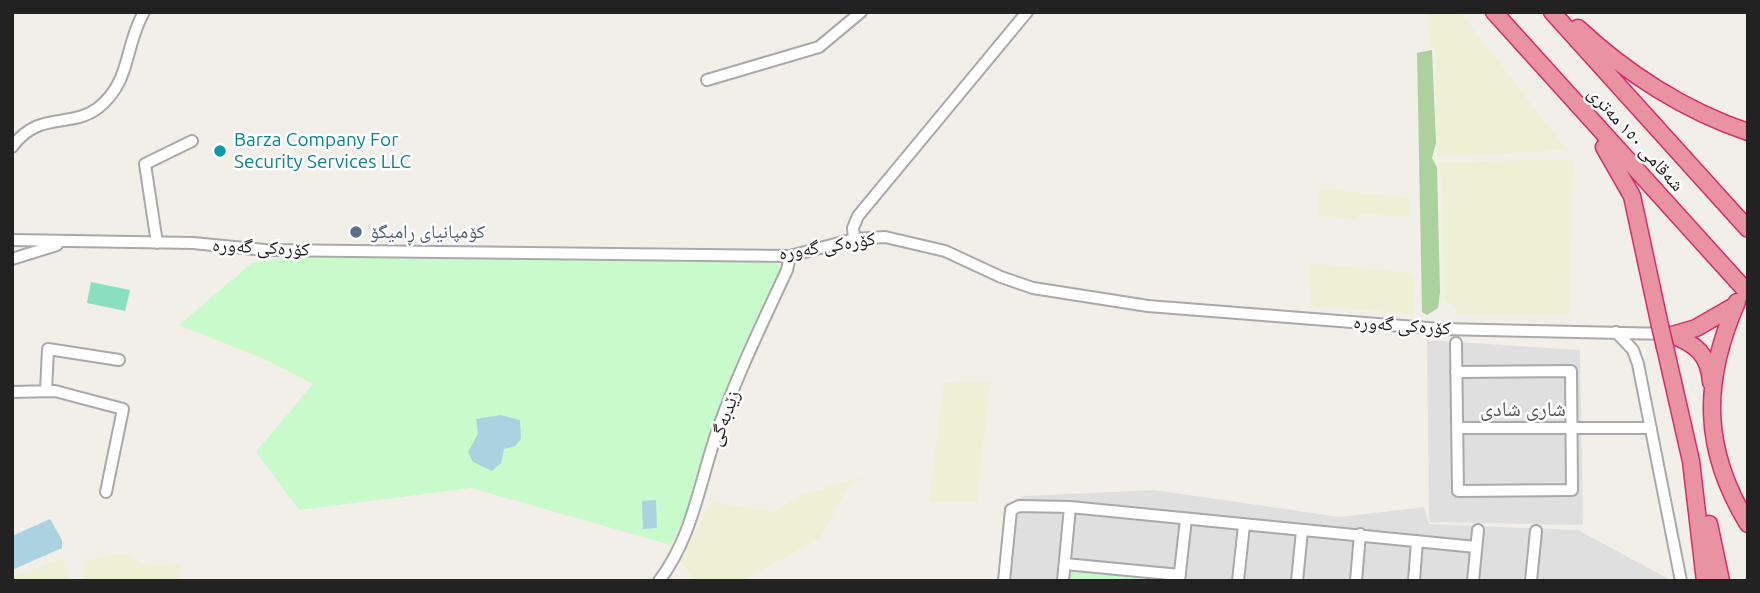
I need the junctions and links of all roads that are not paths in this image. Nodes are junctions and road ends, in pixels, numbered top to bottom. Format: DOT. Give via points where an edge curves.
graph roads {
  1 [pos="144,12"];
  2 [pos="861,12"];
  3 [pos="1027,12"];
  4 [pos="1494,12"];
  5 [pos="1552,12"];
  6 [pos="1562,12"];
  7 [pos="707,80"];
  8 [pos="1576,104"];
  9 [pos="1748,132"];
  10 [pos="192,141"];
  11 [pos="12,147"];
  12 [pos="1748,229"];
  13 [pos="854,239"];
  14 [pos="12,240"];
  15 [pos="66,242"];
  16 [pos="157,243"];
  17 [pos="790,256"];
  18 [pos="12,259"];
  19 [pos="1740,300"];
  20 [pos="1616,332"];
  21 [pos="1666,336"];
  22 [pos="1456,343"];
  23 [pos="119,360"];
  24 [pos="1456,372"];
  25 [pos="46,391"];
  26 [pos="12,392"];
  27 [pos="1712,394"];
  28 [pos="1457,428"];
  29 [pos="1571,428"];
  30 [pos="1651,428"];
  31 [pos="1691,461"];
  32 [pos="106,492"];
  33 [pos="1070,507"];
  34 [pos="1186,519"];
  35 [pos="1748,524"];
  36 [pos="1244,525"];
  37 [pos="1478,530"];
  38 [pos="1302,531"];
  39 [pos="1536,531"];
  40 [pos="1360,534"];
  41 [pos="1417,541"];
  42 [pos="1476,547"];
  43 [pos="1065,564"];
  44 [pos="1179,578"];
  45 [pos="659,581"];
  46 [pos="1004,581"];
  47 [pos="1063,581"];
  48 [pos="1238,581"];
  49 [pos="1297,581"];
  50 [pos="1356,581"];
  51 [pos="1414,581"];
  52 [pos="1473,581"];
  53 [pos="1531,581"];
  54 [pos="1681,581"];
  55 [pos="1705,581"];
  56 [pos="1721,581"];
  1 -- 11 [label="street" via="122,81 100,106 73,119 45,122"];
  2 -- 7 [label="street" via="819,47"];
  3 -- 13 [label="street" via="858,216"];
  4 -- 8 [label="highway, شەقامی ١٥٠ مەتری"];
  5 -- 12 [label="highway, شەقامی ١٥٠ مەتری"];
  6 -- 9 [label="highway" via="1628,69 1699,112"];
  8 -- 19 [label="highway, شەقامی ١٥٠ مەتری"];
  8 -- 21 [label="highway" via="1624,176 1632,196"];
  10 -- 16 [label="street" via="145,164"];
  13 -- 17 [label="street, کۆرەکی گەورە"];
  13 -- 20 [label="street, کۆرەکی گەورە" via="909,241 1033,288 1148,306 1441,329"];
  14 -- 15 [label="street, کۆرەکی گەورە"];
  15 -- 16 [label="street, کۆرەکی گەورە"];
  15 -- 18 [label="street"];
  16 -- 17 [label="street, کۆرەکی گەورە" via="265,250"];
  17 -- 45 [label="street, زێدبەگی" via="717,433 687,533"];
  19 -- 21 [label="highway" via="1696,328"];
  19 -- 27 [label="highway"];
  20 -- 21 [label="street, کۆرەکی گەورە"];
  20 -- 30 [label="street" via="1636,356"];
  21 -- 27 [label="highway" via="1691,343 1703,354"];
  21 -- 31 [label="highway"];
  22 -- 24 [label="street"];
  23 -- 25 [label="street" via="48,349"];
  24 -- 28 [label="street"];
  24 -- 29 [label="street" via="1571,372"];
  25 -- 26 [label="street"];
  25 -- 32 [label="street" via="123,409"];
  27 -- 35 [label="highway" via="1716,456"];
  28 -- 29 [label="street"];
  28 -- 29 [label="street" via="1458,491 1572,490"];
  29 -- 30 [label="street"];
  30 -- 54 [label="street"];
  31 -- 55 [label="highway"];
  31 -- 56 [label="highway"];
  33 -- 34 [label="street"];
  33 -- 43 [label="street"];
  33 -- 46 [label="street" via="1014,508"];
  34 -- 36 [label="street"];
  34 -- 44 [label="street"];
  36 -- 38 [label="street"];
  36 -- 48 [label="street"];
  37 -- 42 [label="street"];
  38 -- 40 [label="street"];
  38 -- 49 [label="street"];
  39 -- 53 [label="street"];
  40 -- 41 [label="street"];
  40 -- 50 [label="street"];
  41 -- 42 [label="street"];
  41 -- 51 [label="street"];
  42 -- 52 [label="street"];
  43 -- 44 [label="street"];
  43 -- 47 [label="street"];
}
